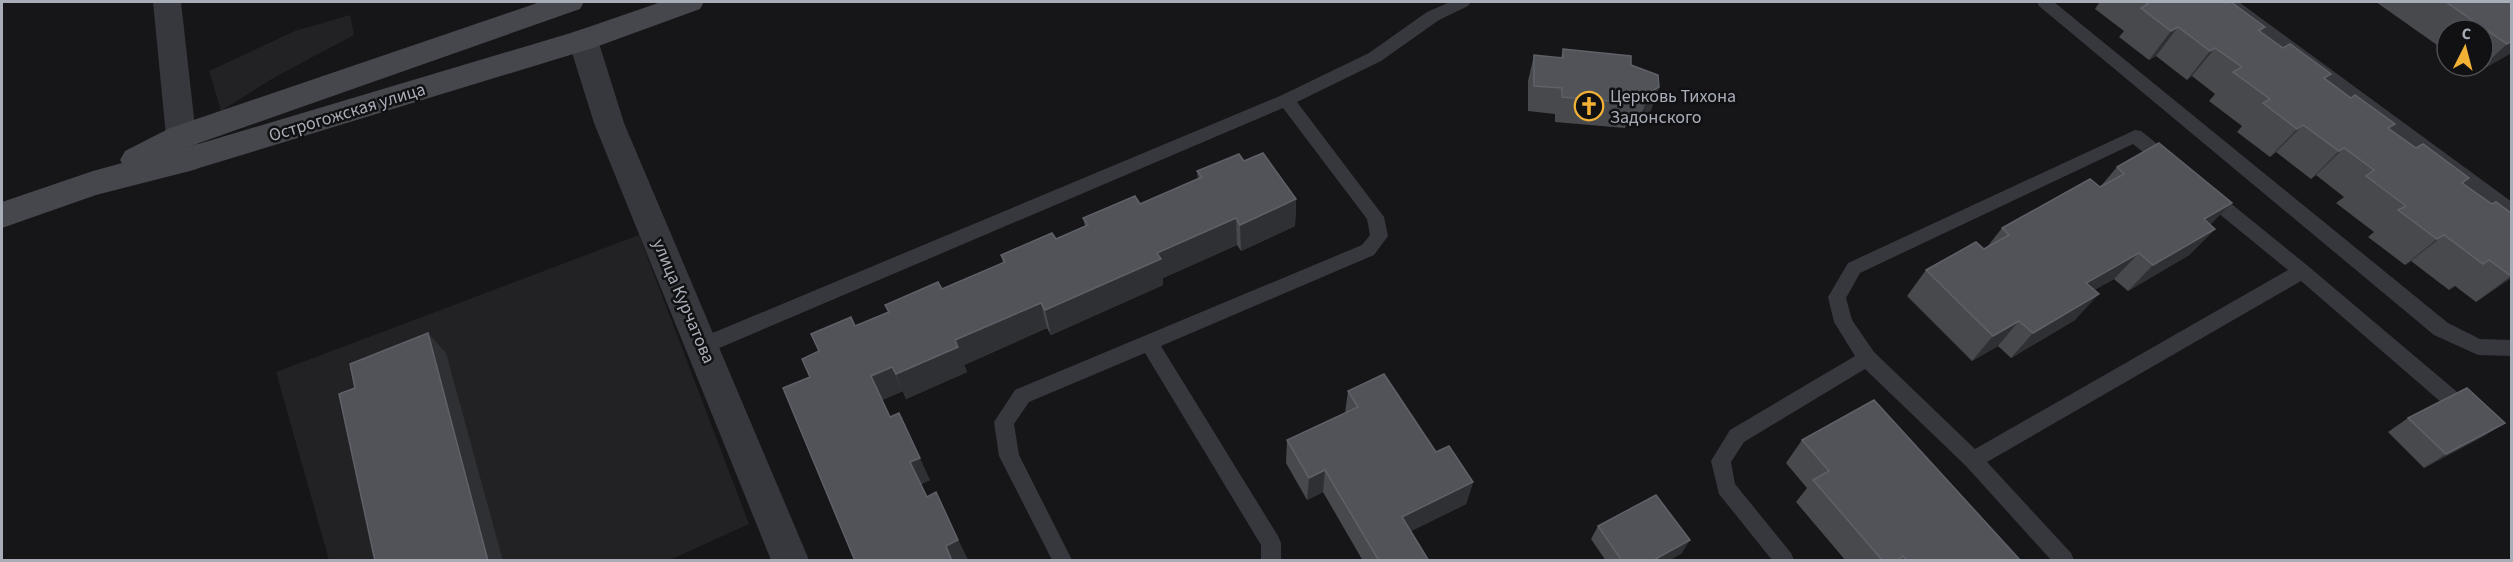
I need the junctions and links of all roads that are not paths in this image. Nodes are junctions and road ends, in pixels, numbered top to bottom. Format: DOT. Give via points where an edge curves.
graph roads {
  1 [pos="167,2"];
  2 [pos="570,2"];
  3 [pos="690,2"];
  4 [pos="1463,2"];
  5 [pos="2044,2"];
  6 [pos="2229,2"];
  7 [pos="583,40"];
  8 [pos="1287,100"];
  9 [pos="184,148"];
  10 [pos="2511,212"];
  11 [pos="2,215"];
  12 [pos="2302,271"];
  13 [pos="1149,343"];
  14 [pos="704,346"];
  15 [pos="2511,348"];
  16 [pos="1867,358"];
  17 [pos="2449,397"];
  18 [pos="1973,460"];
  19 [pos="790,561"];
  20 [pos="1062,561"];
  21 [pos="1271,561"];
  22 [pos="1784,561"];
  23 [pos="2064,561"];
  1 -- 9 [label="street"];
  2 -- 9 [label="street"];
  3 -- 7 [label="street, Острогожская улица"];
  4 -- 8 [label="lane" via="1433,16 1375,57"];
  5 -- 15 [label="lane" via="2441,328 2478,347"];
  6 -- 10 [label="lane"];
  7 -- 9 [label="street, Острогожская улица"];
  7 -- 14 [label="street, улица Курчатова" via="609,123"];
  8 -- 13 [label="lane" via="1375,217 1379,236 1368,250"];
  8 -- 14 [label="lane"];
  9 -- 11 [label="street, Острогожская улица"];
  12 -- 16 [label="lane" via="2135,136 1854,268 1837,297 1843,322"];
  12 -- 17 [label="lane"];
  12 -- 18 [label="lane"];
  13 -- 20 [label="lane" via="1022,396 1004,423 1009,456"];
  13 -- 21 [label="lane" via="1271,543"];
  14 -- 19 [label="street, улица Курчатова"];
  16 -- 18 [label="lane"];
  16 -- 22 [label="lane" via="1737,436 1721,461 1726,488"];
  18 -- 23 [label="lane"];
}
